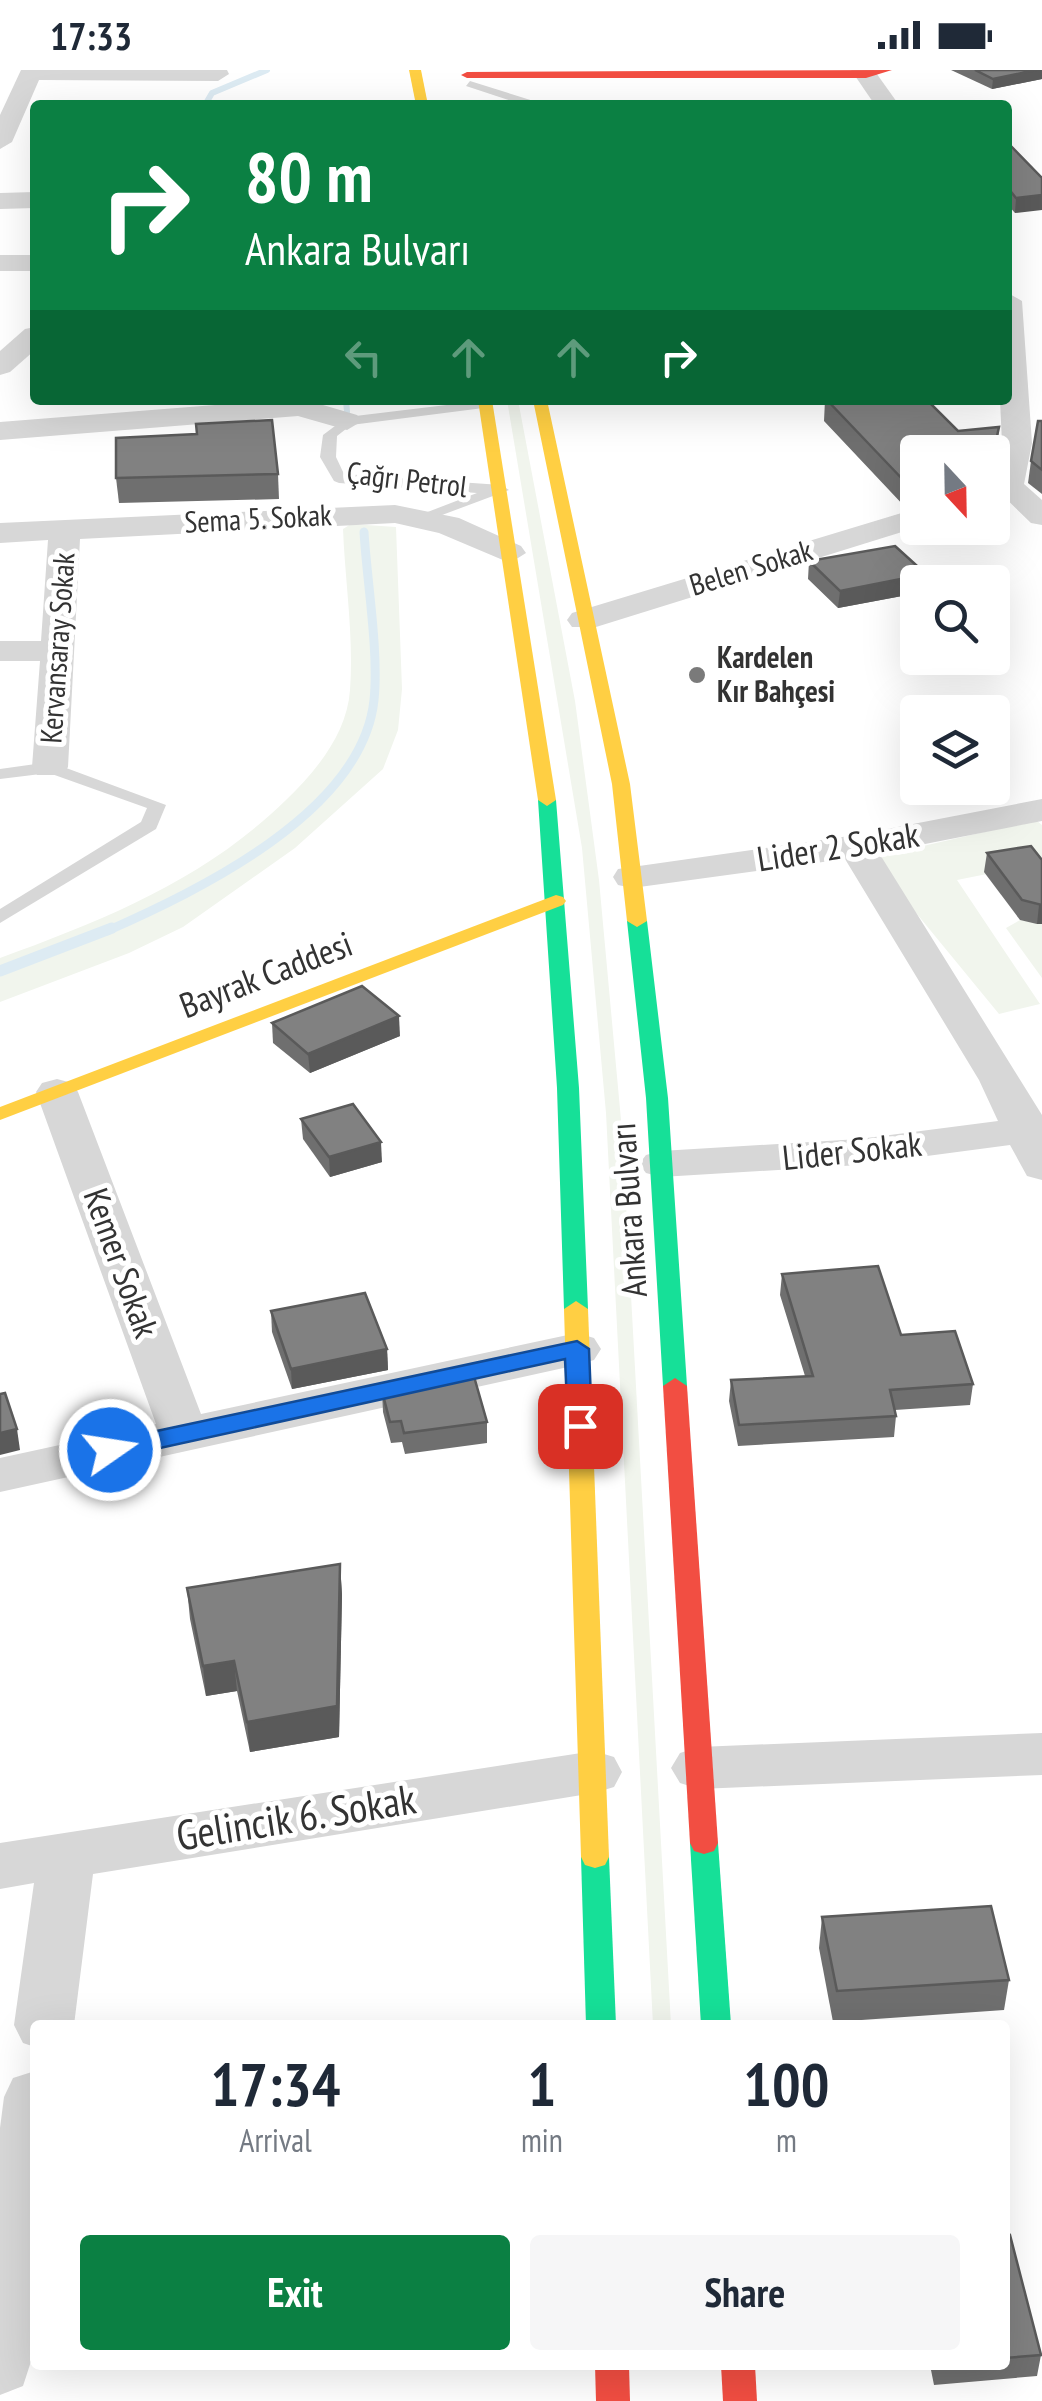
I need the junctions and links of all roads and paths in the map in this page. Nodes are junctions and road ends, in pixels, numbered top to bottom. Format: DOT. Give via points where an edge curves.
graph roads {
  1 [pos="415,70"];
  2 [pos="32,72"];
  3 [pos="224,72"];
  4 [pos="871,72"];
  5 [pos="470,83"];
  6 [pos="190,98"];
  7 [pos="421,100"];
  8 [pos="521,100"];
  9 [pos="885,100"];
  10 [pos="30,123"];
  11 [pos="5,132"];
  12 [pos="30,200"];
  13 [pos="0,201"];
  14 [pos="0,263"];
  15 [pos="30,263"];
  16 [pos="1012,303"];
  17 [pos="1042,307"];
  18 [pos="30,339"];
  19 [pos="1012,365"];
  20 [pos="0,366"];
  21 [pos="278,405"];
  22 [pos="304,405"];
  23 [pos="465,405"];
  24 [pos="486,405"];
  25 [pos="541,405"];
  26 [pos="347,422"];
  27 [pos="0,431"];
  28 [pos="1010,464"];
  29 [pos="1042,479"];
  30 [pos="1010,489"];
  31 [pos="500,490"];
  32 [pos="1010,497"];
  33 [pos="1042,516"];
  34 [pos="420,518"];
  35 [pos="900,523"];
  36 [pos="66,530"];
  37 [pos="0,533"];
  38 [pos="510,553"];
  39 [pos="584,620"];
  40 [pos="0,651"];
  41 [pos="58,652"];
  42 [pos="50,767"];
  43 [pos="0,774"];
  44 [pos="1042,810"];
  45 [pos="856,846"];
  46 [pos="632,877"];
  47 [pos="556,901"];
  48 [pos="0,917"];
  49 [pos="57,1092"];
  50 [pos="0,1114"];
  51 [pos="1036,1142"];
  52 [pos="661,1164"];
  53 [pos="577,1349"];
  54 [pos="184,1433"];
  55 [pos="0,1475"];
  56 [pos="1042,1754"];
  57 [pos="699,1768"];
  58 [pos="594,1772"];
  59 [pos="67,1852"];
  60 [pos="0,1866"];
  61 [pos="45,2020"];
  62 [pos="601,2020"];
  63 [pos="716,2020"];
  64 [pos="30,2135"];
  65 [pos="0,2364"];
  66 [pos="612,2370"];
  67 [pos="738,2370"];
  68 [pos="613,2401"];
  69 [pos="740,2401"];
  1 -- 7 [label="main road"];
  2 -- 3 [label="street"];
  2 -- 11 [label="street"];
  3 -- 6 [label="street"];
  4 -- 5 [label="main road"];
  4 -- 9 [label="street"];
  5 -- 8 [label="lane"];
  10 -- 11 [label="street"];
  12 -- 13 [label="street"];
  14 -- 15 [label="street"];
  16 -- 17 [label="street"];
  18 -- 20 [label="street"];
  19 -- 28 [label="street" via="1017,443"];
  21 -- 27 [label="street"];
  22 -- 26 [label="street"];
  23 -- 26 [label="lane, Çağrı Petrol"];
  24 -- 31 [label="main road, Ankara Bulvarı"];
  25 -- 39 [label="main road, Ankara Bulvarı"];
  26 -- 31 [label="lane, Çağrı Petrol" via="330,435 328,457 340,478"];
  29 -- 30 [label="street"];
  31 -- 34 [label="lane"];
  31 -- 38 [label="main road, Ankara Bulvarı"];
  32 -- 33 [label="street"];
  34 -- 36 [label="street, Sema 5. Sokak" via="324,514"];
  34 -- 38 [label="street, Sema 5. Sokak"];
  35 -- 39 [label="street, Belen Sokak"];
  36 -- 37 [label="street, Sema 5. Sokak"];
  36 -- 41 [label="street, Kervansaray Sokak"];
  38 -- 47 [label="main road, Ankara Bulvarı"];
  39 -- 46 [label="main road, Ankara Bulvarı" via="620,784"];
  40 -- 41 [label="street"];
  41 -- 42 [label="street, Kervansaray Sokak"];
  42 -- 43 [label="lane"];
  42 -- 48 [label="lane" via="157,806 158,812 148,825"];
  44 -- 45 [label="street, Lider 2 Sokak"];
  45 -- 46 [label="street, Lider 2 Sokak"];
  45 -- 51 [label="street"];
  46 -- 52 [label="main road, Ankara Bulvarı"];
  47 -- 49 [label="main road, Bayrak Caddesi"];
  47 -- 53 [label="main road, Ankara Bulvarı"];
  49 -- 50 [label="main road, Bayrak Caddesi"];
  49 -- 54 [label="street, Kemer Sokak"];
  51 -- 52 [label="street, Lider Sokak"];
  52 -- 57 [label="main road, Ankara Bulvarı"];
  53 -- 54 [label="street"];
  53 -- 58 [label="main road, Ankara Bulvarı"];
  54 -- 55 [label="street"];
  56 -- 57 [label="street"];
  57 -- 63 [label="main road, Ankara Bulvarı"];
  58 -- 59 [label="street, Gelincik 6. Sokak"];
  58 -- 62 [label="main road, Ankara Bulvarı"];
  59 -- 60 [label="street, Gelincik 6. Sokak"];
  59 -- 61 [label="street"];
  64 -- 65 [label="street"];
  66 -- 68 [label="main road"];
  67 -- 69 [label="main road"];
}
